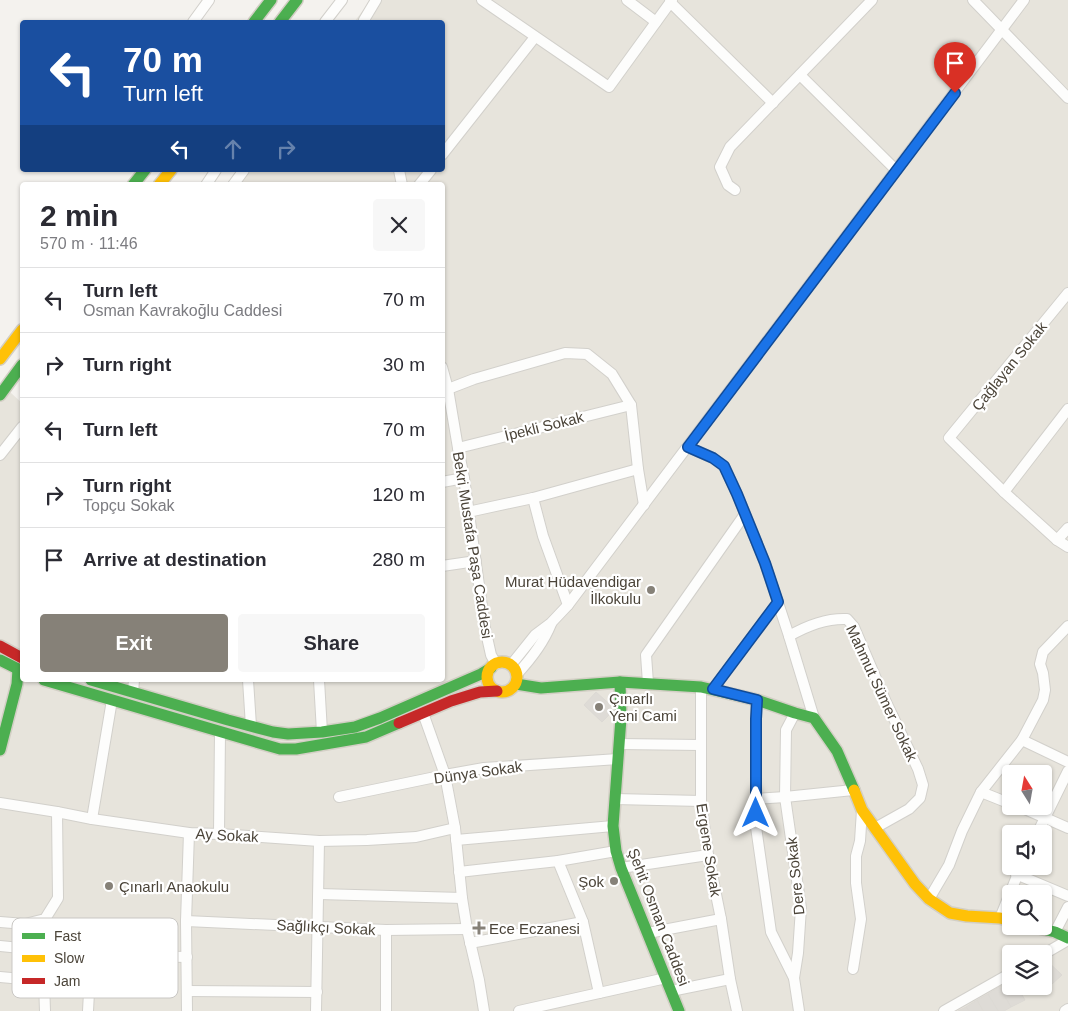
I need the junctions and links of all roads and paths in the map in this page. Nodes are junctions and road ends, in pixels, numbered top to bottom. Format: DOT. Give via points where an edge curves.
graph roads {
  1 [pos="209,0"];
  2 [pos="271,0"];
  3 [pos="297,0"];
  4 [pos="342,0"];
  5 [pos="376,0"];
  6 [pos="482,0"];
  7 [pos="628,0"];
  8 [pos="872,0"];
  9 [pos="973,0"];
  10 [pos="1024,0"];
  11 [pos="671,1"];
  12 [pos="194,20"];
  13 [pos="256,20"];
  14 [pos="282,20"];
  15 [pos="327,20"];
  16 [pos="364,20"];
  17 [pos="656,22"];
  18 [pos="1002,30"];
  19 [pos="535,37"];
  20 [pos="800,74"];
  21 [pos="1068,81"];
  22 [pos="1064,94"];
  23 [pos="773,103"];
  24 [pos="445,151"];
  25 [pos="896,170"];
  26 [pos="143,172"];
  27 [pos="169,172"];
  28 [pos="429,172"];
  29 [pos="135,182"];
  30 [pos="161,182"];
  31 [pos="421,182"];
  32 [pos="735,190"];
  33 [pos="1068,293"];
  34 [pos="20,333"];
  35 [pos="0,360"];
  36 [pos="20,368"];
  37 [pos="445,389"];
  38 [pos="0,395"];
  39 [pos="631,405"];
  40 [pos="1068,409"];
  41 [pos="20,430"];
  42 [pos="688,447"];
  43 [pos="458,448"];
  44 [pos="0,455"];
  45 [pos="638,469"];
  46 [pos="464,478"];
  47 [pos="445,481"];
  48 [pos="1004,492"];
  49 [pos="533,498"];
  50 [pos="644,505"];
  51 [pos="468,512"];
  52 [pos="745,514"];
  53 [pos="1068,528"];
  54 [pos="1057,540"];
  55 [pos="1068,547"];
  56 [pos="476,561"];
  57 [pos="445,566"];
  58 [pos="778,602"];
  59 [pos="568,605"];
  60 [pos="1068,626"];
  61 [pos="789,636"];
  62 [pos="0,646"];
  63 [pos="20,657"];
  64 [pos="0,660"];
  65 [pos="493,666"];
  66 [pos="20,667"];
  67 [pos="20,668"];
  68 [pos="20,671"];
  69 [pos="515,674"];
  70 [pos="51,682"];
  71 [pos="106,682"];
  72 [pos="248,682"];
  73 [pos="319,682"];
  74 [pos="620,682"];
  75 [pos="648,684"];
  76 [pos="134,686"];
  77 [pos="701,687"];
  78 [pos="713,689"];
  79 [pos="497,691"];
  80 [pos="112,700"];
  81 [pos="757,700"];
  82 [pos="0,711"];
  83 [pos="423,713"];
  84 [pos="796,714"];
  85 [pos="814,718"];
  86 [pos="251,726"];
  87 [pos="220,732"];
  88 [pos="322,732"];
  89 [pos="1022,740"];
  90 [pos="619,744"];
  91 [pos="700,745"];
  92 [pos="0,750"];
  93 [pos="618,759"];
  94 [pos="1068,762"];
  95 [pos="1068,771"];
  96 [pos="445,774"];
  97 [pos="853,790"];
  98 [pos="981,792"];
  99 [pos="339,797"];
  100 [pos="785,797"];
  101 [pos="615,799"];
  102 [pos="756,799"];
  103 [pos="1002,800"];
  104 [pos="701,801"];
  105 [pos="0,803"];
  106 [pos="862,810"];
  107 [pos="57,812"];
  108 [pos="1040,815"];
  109 [pos="1045,817"];
  110 [pos="92,819"];
  111 [pos="1041,825"];
  112 [pos="614,826"];
  113 [pos="455,828"];
  114 [pos="875,828"];
  115 [pos="1068,828"];
  116 [pos="188,833"];
  117 [pos="219,834"];
  118 [pos="456,840"];
  119 [pos="319,841"];
  120 [pos="616,851"];
  121 [pos="708,855"];
  122 [pos="558,861"];
  123 [pos="621,868"];
  124 [pos="459,872"];
  125 [pos="1016,875"];
  126 [pos="1028,875"];
  127 [pos="318,894"];
  128 [pos="1068,896"];
  129 [pos="462,898"];
  130 [pos="929,899"];
  131 [pos="1068,907"];
  132 [pos="46,918"];
  133 [pos="1000,918"];
  134 [pos="721,919"];
  135 [pos="186,920"];
  136 [pos="583,922"];
  137 [pos="318,926"];
  138 [pos="467,929"];
  139 [pos="386,930"];
  140 [pos="1054,932"];
  141 [pos="648,933"];
  142 [pos="1068,939"];
  143 [pos="470,943"];
  144 [pos="1052,949"];
  145 [pos="178,957"];
  146 [pos="187,957"];
  147 [pos="853,969"];
  148 [pos="666,978"];
  149 [pos="730,978"];
  150 [pos="794,978"];
  151 [pos="1002,978"];
  152 [pos="671,991"];
  153 [pos="187,992"];
  154 [pos="317,992"];
  155 [pos="599,994"];
  156 [pos="44,998"];
  157 [pos="88,998"];
  158 [pos="44,1011"];
  159 [pos="88,1011"];
  160 [pos="187,1011"];
  161 [pos="316,1011"];
  162 [pos="386,1011"];
  163 [pos="484,1011"];
  164 [pos="520,1011"];
  165 [pos="679,1011"];
  166 [pos="738,1011"];
  167 [pos="800,1011"];
  168 [pos="944,1011"];
  1 -- 12 [label="street"];
  2 -- 13 [label="main road"];
  3 -- 14 [label="main road"];
  4 -- 15 [label="street"];
  5 -- 16 [label="street"];
  6 -- 19 [label="street"];
  7 -- 17 [label="street"];
  8 -- 20 [label="street"];
  9 -- 18 [label="street"];
  10 -- 18 [label="street"];
  11 -- 17 [label="street"];
  11 -- 23 [label="street"];
  17 -- 19 [label="street" via="609,87"];
  18 -- 22 [label="street"];
  18 -- 25 [label="street"];
  19 -- 24 [label="street"];
  20 -- 23 [label="street"];
  20 -- 25 [label="street"];
  21 -- 22 [label="street"];
  23 -- 32 [label="street" via="730,147 720,167 728,185"];
  25 -- 42 [label="street"];
  26 -- 29 [label="main road"];
  27 -- 30 [label="main road"];
  28 -- 31 [label="street"];
  33 -- 48 [label="street, Çağlayan Sokak" via="949,438"];
  34 -- 35 [label="main road"];
  36 -- 38 [label="main road"];
  37 -- 39 [label="street" via="564,353 586,354 612,374"];
  37 -- 43 [label="street, Bekri Mustafa Paşa Caddesi"];
  39 -- 43 [label="street, İpekli Sokak"];
  39 -- 45 [label="street"];
  40 -- 48 [label="street"];
  41 -- 44 [label="street"];
  42 -- 50 [label="street"];
  42 -- 52 [label="street" via="724,466"];
  43 -- 46 [label="street, Bekri Mustafa Paşa Caddesi"];
  45 -- 49 [label="street"];
  45 -- 50 [label="street"];
  46 -- 47 [label="street"];
  46 -- 51 [label="street, Bekri Mustafa Paşa Caddesi"];
  48 -- 54 [label="street"];
  49 -- 51 [label="street"];
  49 -- 59 [label="street"];
  50 -- 59 [label="street"];
  51 -- 56 [label="street, Bekri Mustafa Paşa Caddesi"];
  52 -- 58 [label="street"];
  52 -- 75 [label="street" via="646,654"];
  53 -- 54 [label="street"];
  54 -- 55 [label="street"];
  56 -- 57 [label="street"];
  56 -- 65 [label="street, Bekri Mustafa Paşa Caddesi"];
  58 -- 61 [label="street"];
  58 -- 78 [label="street"];
  59 -- 69 [label="street" via="551,623 535,654"];
  60 -- 89 [label="street" via="1043,652 1040,664 1043,700"];
  61 -- 85 [label="street"];
  61 -- 114 [label="street, Mahmut Sümer Sokak" via="817,622 847,619 854,627 918,769 923,785 920,798 909,809"];
  62 -- 63 [label="main road"];
  64 -- 66 [label="main road"];
  65 -- 69 [label="main road" via="504,662"];
  65 -- 79 [label="main road" via="488,682"];
  65 -- 88 [label="main road" via="380,718 355,727"];
  67 -- 82 [label="main road" via="9,681"];
  68 -- 92 [label="main road"];
  69 -- 74 [label="main road" via="541,688"];
  69 -- 79 [label="main road" via="508,690"];
  70 -- 80 [label="main road"];
  71 -- 76 [label="main road"];
  72 -- 86 [label="street"];
  73 -- 88 [label="street"];
  74 -- 75 [label="main road"];
  74 -- 90 [label="main road, Şehit Osman Caddesi"];
  75 -- 77 [label="main road"];
  76 -- 86 [label="main road"];
  77 -- 78 [label="main road"];
  77 -- 91 [label="street, Ergene Sokak"];
  78 -- 81 [label="main road"];
  79 -- 83 [label="main road" via="480,692"];
  80 -- 87 [label="main road"];
  80 -- 110 [label="street"];
  81 -- 84 [label="main road"];
  81 -- 102 [label="street"];
  83 -- 87 [label="main road" via="366,738 296,749 280,748"];
  83 -- 96 [label="street"];
  84 -- 85 [label="main road"];
  84 -- 100 [label="street, Dere Sokak" via="786,730"];
  85 -- 97 [label="main road" via="837,751"];
  86 -- 88 [label="main road" via="288,734"];
  87 -- 117 [label="street"];
  89 -- 94 [label="street"];
  89 -- 98 [label="street"];
  90 -- 91 [label="street"];
  90 -- 93 [label="main road, Şehit Osman Caddesi"];
  91 -- 104 [label="street, Ergene Sokak"];
  93 -- 96 [label="street, Dünya Sokak" via="484,768"];
  93 -- 101 [label="main road, Şehit Osman Caddesi"];
  95 -- 109 [label="street"];
  96 -- 99 [label="street, Dünya Sokak"];
  96 -- 113 [label="street"];
  97 -- 100 [label="street"];
  97 -- 106 [label="main road"];
  98 -- 103 [label="street"];
  98 -- 130 [label="street" via="949,865"];
  100 -- 102 [label="street"];
  100 -- 150 [label="street, Dere Sokak" via="801,908"];
  101 -- 104 [label="street"];
  101 -- 112 [label="main road, Şehit Osman Caddesi"];
  102 -- 150 [label="street" via="756,827 770,932"];
  104 -- 121 [label="street, Ergene Sokak"];
  105 -- 107 [label="street, Ay Sokak"];
  106 -- 114 [label="main road"];
  106 -- 147 [label="street" via="856,856 860,919"];
  107 -- 110 [label="street, Ay Sokak"];
  107 -- 132 [label="street" via="58,898"];
  108 -- 109 [label="street"];
  109 -- 111 [label="street"];
  109 -- 115 [label="street"];
  110 -- 116 [label="street, Ay Sokak"];
  112 -- 118 [label="street"];
  112 -- 120 [label="main road, Şehit Osman Caddesi"];
  113 -- 118 [label="street"];
  113 -- 119 [label="street, Ay Sokak" via="416,837"];
  114 -- 130 [label="main road"];
  116 -- 117 [label="street, Ay Sokak"];
  116 -- 135 [label="street"];
  117 -- 119 [label="street, Ay Sokak"];
  118 -- 124 [label="street"];
  119 -- 127 [label="street"];
  120 -- 122 [label="street"];
  120 -- 123 [label="main road, Şehit Osman Caddesi"];
  121 -- 123 [label="street"];
  121 -- 134 [label="street, Ergene Sokak"];
  122 -- 124 [label="street"];
  122 -- 136 [label="street"];
  123 -- 141 [label="main road, Şehit Osman Caddesi"];
  124 -- 129 [label="street"];
  125 -- 133 [label="street"];
  126 -- 128 [label="street"];
  127 -- 129 [label="street"];
  127 -- 137 [label="street"];
  129 -- 138 [label="street"];
  130 -- 133 [label="main road" via="950,912"];
  131 -- 140 [label="street"];
  134 -- 141 [label="street"];
  134 -- 149 [label="street, Ergene Sokak"];
  135 -- 137 [label="street, Sağlıkçı Sokak"];
  135 -- 146 [label="street"];
  136 -- 143 [label="street"];
  136 -- 155 [label="street"];
  137 -- 139 [label="street, Sağlıkçı Sokak"];
  137 -- 154 [label="street"];
  138 -- 139 [label="street, Sağlıkçı Sokak"];
  138 -- 143 [label="street"];
  139 -- 162 [label="street"];
  140 -- 142 [label="main road"];
  141 -- 148 [label="main road, Şehit Osman Caddesi"];
  142 -- 144 [label="street"];
  143 -- 163 [label="street"];
  145 -- 146 [label="street"];
  146 -- 153 [label="street"];
  148 -- 152 [label="main road, Şehit Osman Caddesi"];
  148 -- 155 [label="street"];
  149 -- 152 [label="street"];
  149 -- 166 [label="street, Ergene Sokak"];
  150 -- 167 [label="street, Dere Sokak"];
  151 -- 168 [label="street"];
  152 -- 165 [label="main road, Şehit Osman Caddesi"];
  153 -- 154 [label="street"];
  153 -- 160 [label="street"];
  154 -- 161 [label="street"];
  155 -- 164 [label="street"];
  156 -- 158 [label="street"];
  157 -- 159 [label="street"];
}
